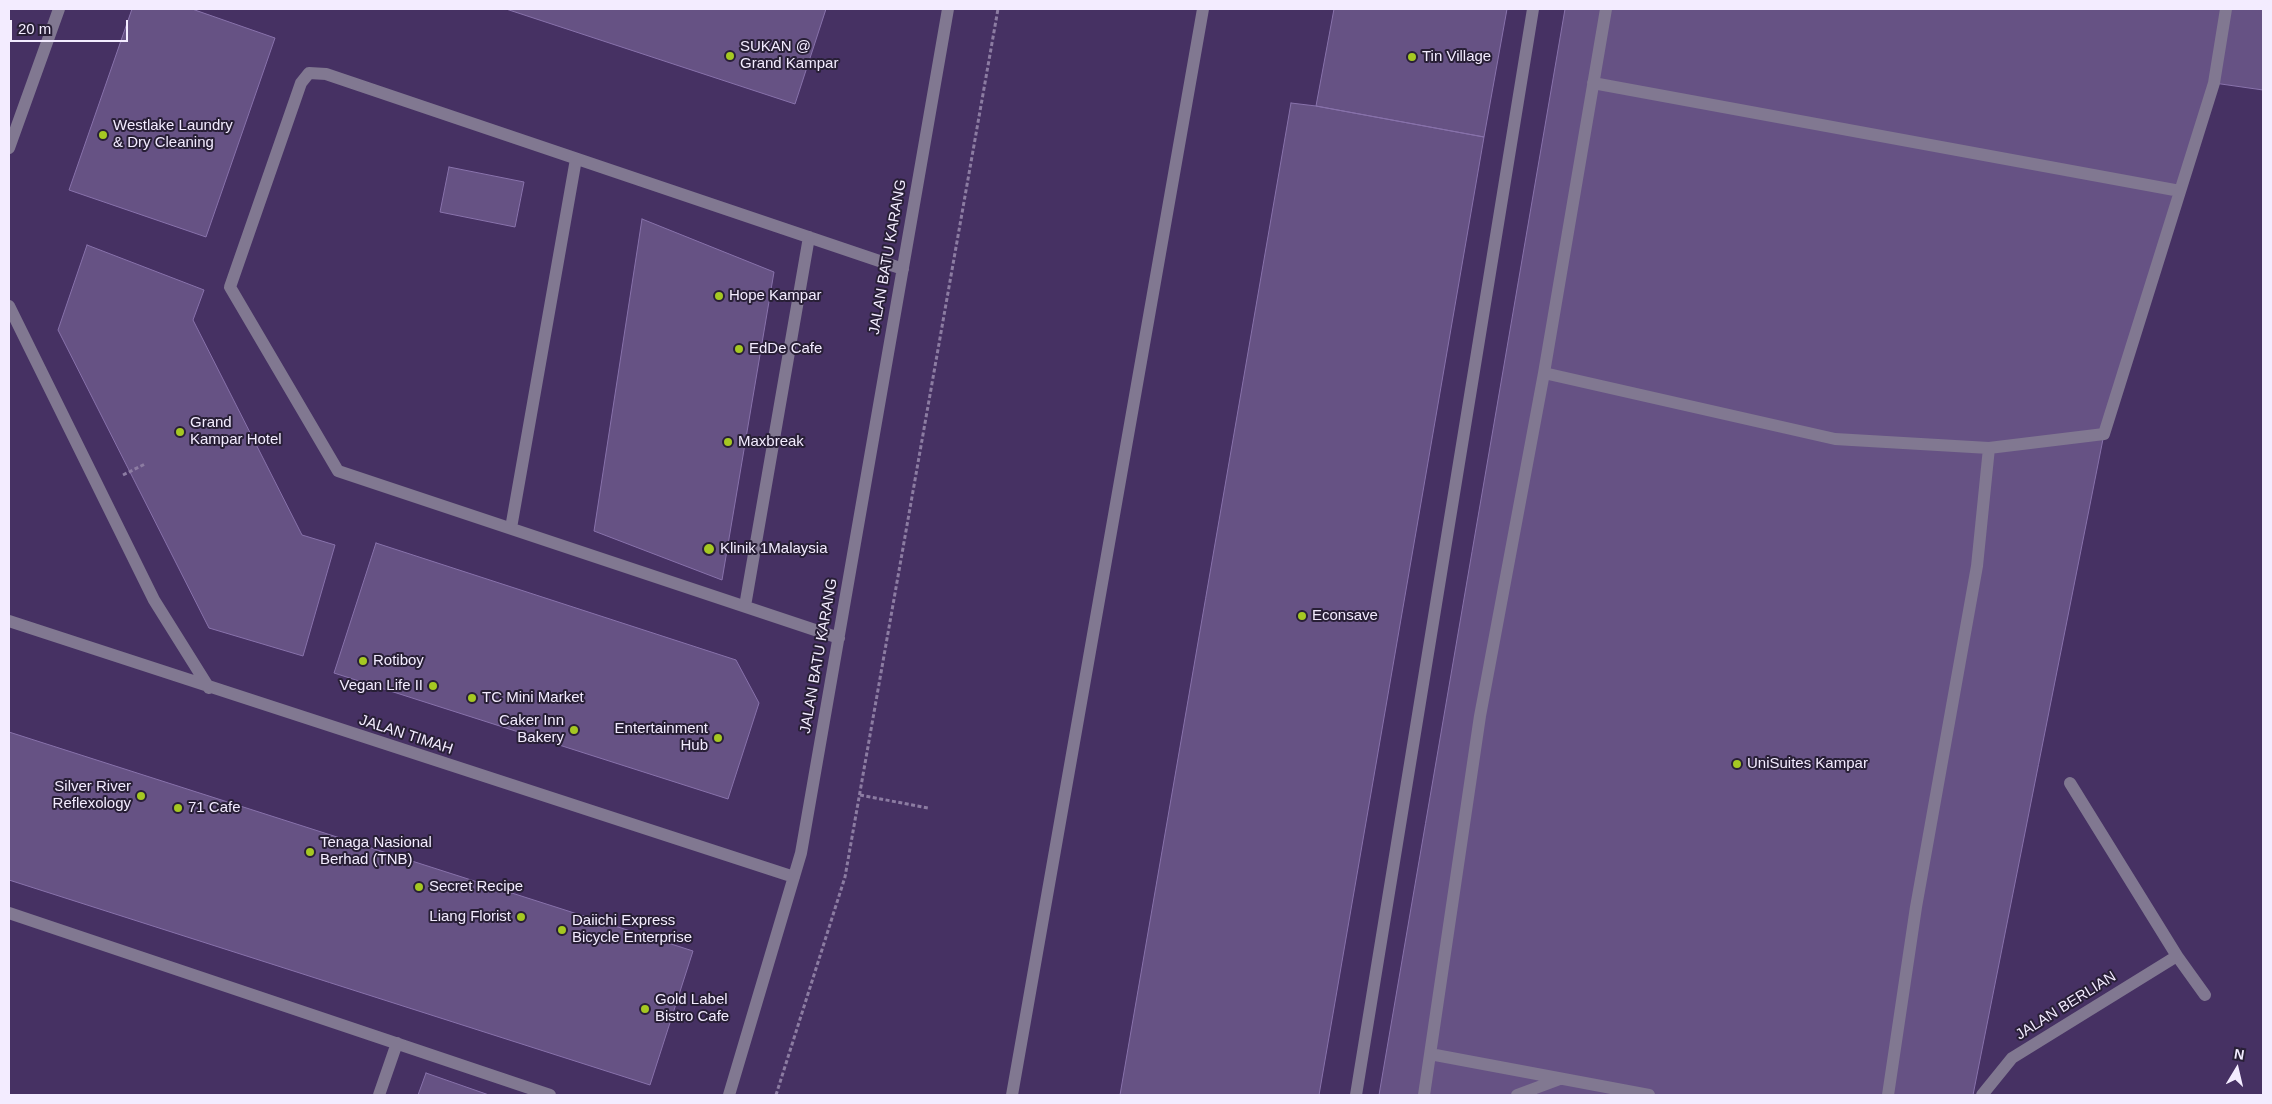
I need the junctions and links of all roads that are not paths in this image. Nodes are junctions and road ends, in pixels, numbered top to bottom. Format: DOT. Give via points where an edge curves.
graph roads {
  1 [pos="58,9"];
  2 [pos="948,9"];
  3 [pos="1202,9"];
  4 [pos="1533,9"];
  5 [pos="1606,9"];
  6 [pos="2226,9"];
  7 [pos="1594,83"];
  8 [pos="9,148"];
  9 [pos="576,159"];
  10 [pos="2180,191"];
  11 [pos="808,237"];
  12 [pos="903,269"];
  13 [pos="9,306"];
  14 [pos="1544,373"];
  15 [pos="1989,448"];
  16 [pos="511,528"];
  17 [pos="745,606"];
  18 [pos="9,622"];
  19 [pos="838,638"];
  20 [pos="209,688"];
  21 [pos="2070,783"];
  22 [pos="794,877"];
  23 [pos="9,913"];
  24 [pos="2177,956"];
  25 [pos="2206,995"];
  26 [pos="397,1044"];
  27 [pos="1430,1054"];
  28 [pos="1560,1079"];
  29 [pos="379,1095"];
  30 [pos="550,1095"];
  31 [pos="729,1095"];
  32 [pos="1012,1095"];
  33 [pos="1356,1095"];
  34 [pos="1424,1095"];
  35 [pos="1517,1095"];
  36 [pos="1649,1095"];
  37 [pos="1888,1095"];
  38 [pos="1982,1095"];
  1 -- 8 [label="street"];
  2 -- 12 [label="street, JALAN BATU KARANG"];
  3 -- 32 [label="street"];
  4 -- 33 [label="street"];
  5 -- 7 [label="street"];
  6 -- 10 [label="street" via="2214,83"];
  7 -- 10 [label="street"];
  7 -- 14 [label="street"];
  9 -- 11 [label="street"];
  9 -- 16 [label="street"];
  9 -- 16 [label="street" via="326,74 309,73 301,83 230,287 338,471"];
  10 -- 15 [label="street" via="2104,434"];
  11 -- 12 [label="street"];
  11 -- 17 [label="street"];
  12 -- 19 [label="street, JALAN BATU KARANG"];
  13 -- 20 [label="street" via="154,600"];
  14 -- 15 [label="street" via="1835,438"];
  14 -- 27 [label="street" via="1480,716"];
  15 -- 37 [label="street" via="1977,566 1918,898"];
  16 -- 17 [label="street"];
  17 -- 19 [label="street"];
  18 -- 20 [label="street, JALAN TIMAH"];
  19 -- 22 [label="street, JALAN BATU KARANG" via="801,854"];
  20 -- 22 [label="street, JALAN TIMAH"];
  21 -- 24 [label="street"];
  22 -- 31 [label="street, JALAN BATU KARANG"];
  23 -- 26 [label="street"];
  24 -- 25 [label="street"];
  24 -- 38 [label="street, JALAN BERLIAN" via="2012,1058"];
  26 -- 29 [label="street"];
  26 -- 30 [label="street"];
  27 -- 28 [label="street"];
  27 -- 34 [label="street"];
  28 -- 35 [label="street"];
  28 -- 36 [label="street"];
}
